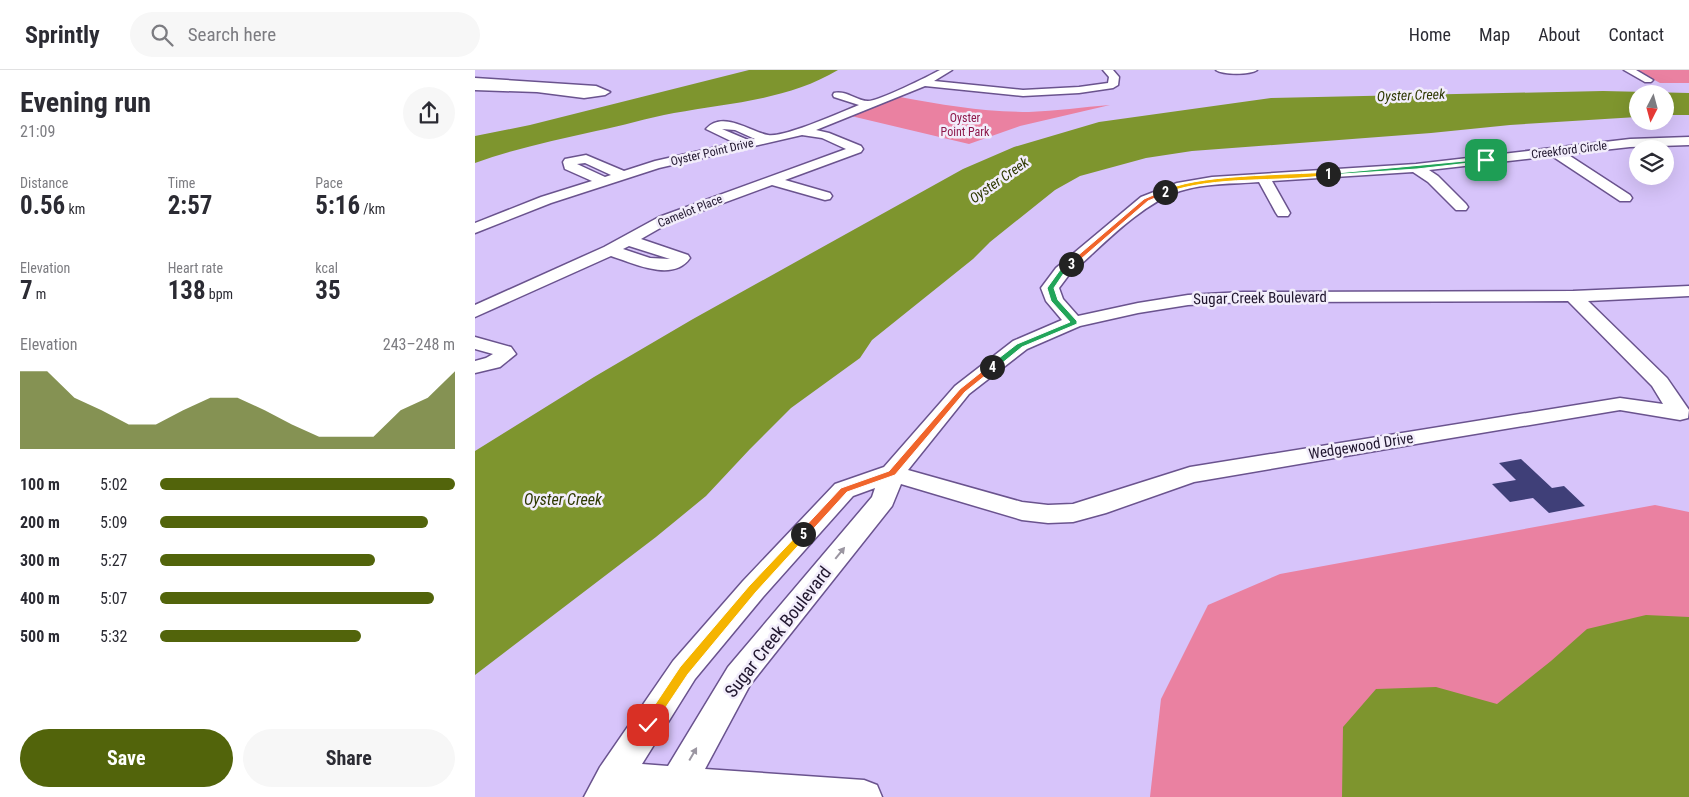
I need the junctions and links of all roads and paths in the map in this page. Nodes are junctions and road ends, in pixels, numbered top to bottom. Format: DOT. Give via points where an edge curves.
graph roads {
  1 [pos="1108,70"];
  2 [pos="1221,70"];
  3 [pos="1252,70"];
  4 [pos="1629,70"];
  5 [pos="494,72"];
  6 [pos="944,72"];
  7 [pos="923,78"];
  8 [pos="475,80"];
  9 [pos="1648,80"];
  10 [pos="475,87"];
  11 [pos="838,95"];
  12 [pos="869,105"];
  13 [pos="802,132"];
  14 [pos="766,139"];
  15 [pos="1689,141"];
  16 [pos="746,144"];
  17 [pos="1555,152"];
  18 [pos="1417,168"];
  19 [pos="623,174"];
  20 [pos="1264,178"];
  21 [pos="771,180"];
  22 [pos="604,181"];
  23 [pos="825,196"];
  24 [pos="1625,198"];
  25 [pos="1461,207"];
  26 [pos="1283,213"];
  27 [pos="475,228"];
  28 [pos="628,240"];
  29 [pos="610,250"];
  30 [pos="1689,291"];
  31 [pos="1573,296"];
  32 [pos="475,312"];
  33 [pos="1074,322"];
  34 [pos="475,343"];
  35 [pos="475,367"];
  36 [pos="892,473"];
  37 [pos="607,788"];
  38 [pos="673,790"];
  39 [pos="864,797"];
  1 -- 7 [label="street" via="1114,78 1113,85 1048,93 1023,94"];
  2 -- 3 [label="street"];
  4 -- 9 [label="street"];
  5 -- 8 [label="street"];
  6 -- 7 [label="street, Oyster Point Drive"];
  7 -- 12 [label="street, Oyster Point Drive"];
  8 -- 10 [label="street" via="605,92 584,95"];
  11 -- 12 [label="street"];
  12 -- 13 [label="street, Oyster Point Drive"];
  13 -- 14 [label="street, Oyster Point Drive"];
  13 -- 21 [label="street, Camelot Place" via="825,135 857,149"];
  14 -- 16 [label="street, Oyster Point Drive"];
  14 -- 16 [label="street" via="731,126 711,129"];
  15 -- 17 [label="street, Creekford Circle" via="1630,143"];
  16 -- 19 [label="street, Oyster Point Drive"];
  17 -- 18 [label="street, Creekford Circle"];
  17 -- 24 [label="street"];
  18 -- 20 [label="street, Creekford Circle"];
  18 -- 25 [label="street"];
  19 -- 22 [label="street, Oyster Point Drive"];
  19 -- 22 [label="street" via="586,159 569,162 570,166"];
  20 -- 26 [label="street"];
  20 -- 33 [label="street, Creekford Circle" via="1177,187 1146,200 1062,272 1050,288 1055,301"];
  21 -- 23 [label="street"];
  21 -- 28 [label="street, Camelot Place" via="664,220"];
  22 -- 27 [label="street, Oyster Point Drive"];
  28 -- 29 [label="street, Camelot Place"];
  28 -- 29 [label="street" via="682,258 663,266"];
  29 -- 32 [label="street, Camelot Place"];
  30 -- 31 [label="street, Sugar Creek Boulevard"];
  31 -- 33 [label="street, Sugar Creek Boulevard" via="1243,297 1189,300"];
  31 -- 36 [label="street, Wedgewood Drive" via="1660,382 1680,413 1620,404 1190,474 1073,513 1022,511"];
  33 -- 36 [label="street, Sugar Creek Boulevard" via="1020,345 962,390"];
  34 -- 35 [label="street" via="506,354 493,364"];
  36 -- 37 [label="street" via="844,490 753,589 684,670"];
  38 -- 36 [label="street, Sugar Creek Boulevard, one-way" via="739,676 883,500"];
  37 -- 38 [label="street"];
  38 -- 39 [label="street"];
}
